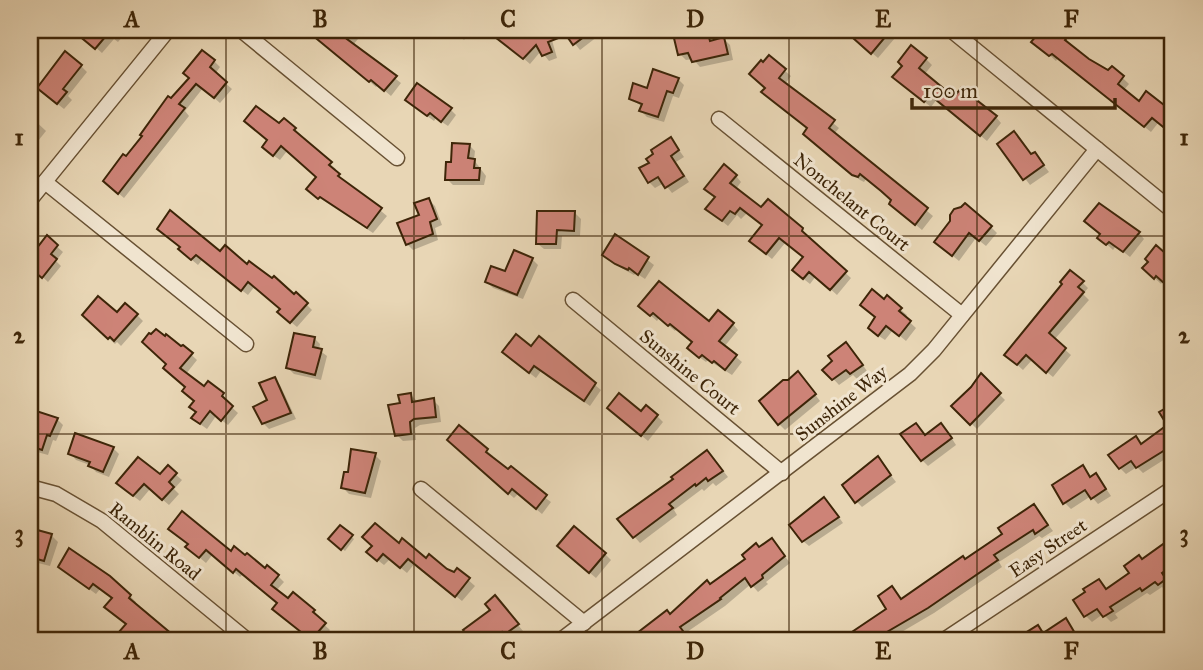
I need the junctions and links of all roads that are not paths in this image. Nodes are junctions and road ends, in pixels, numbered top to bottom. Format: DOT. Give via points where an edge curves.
graph roads {
  1 [pos="168,30"];
  2 [pos="241,30"];
  3 [pos="951,30"];
  4 [pos="719,119"];
  5 [pos="1097,149"];
  6 [pos="397,158"];
  7 [pos="45,182"];
  8 [pos="30,200"];
  9 [pos="1173,211"];
  10 [pos="573,300"];
  11 [pos="962,315"];
  12 [pos="246,344"];
  13 [pos="782,473"];
  14 [pos="30,487"];
  15 [pos="1173,488"];
  16 [pos="421,489"];
  17 [pos="584,623"];
  18 [pos="247,640"];
  19 [pos="561,640"];
  20 [pos="944,640"];
  1 -- 7 [label="street"];
  2 -- 6 [label="street"];
  3 -- 5 [label="street"];
  4 -- 11 [label="street, Nonchelant Court"];
  5 -- 9 [label="street"];
  5 -- 11 [label="street, Sunshine Way"];
  7 -- 8 [label="street"];
  7 -- 12 [label="street"];
  10 -- 13 [label="street, Sunshine Court"];
  11 -- 13 [label="street, Sunshine Way" via="910,374"];
  13 -- 17 [label="street, Sunshine Way"];
  14 -- 18 [label="street, Ramblin Road" via="56,494 102,521"];
  15 -- 20 [label="street, Easy Street"];
  16 -- 17 [label="street"];
  17 -- 19 [label="street, Sunshine Way"];
}
